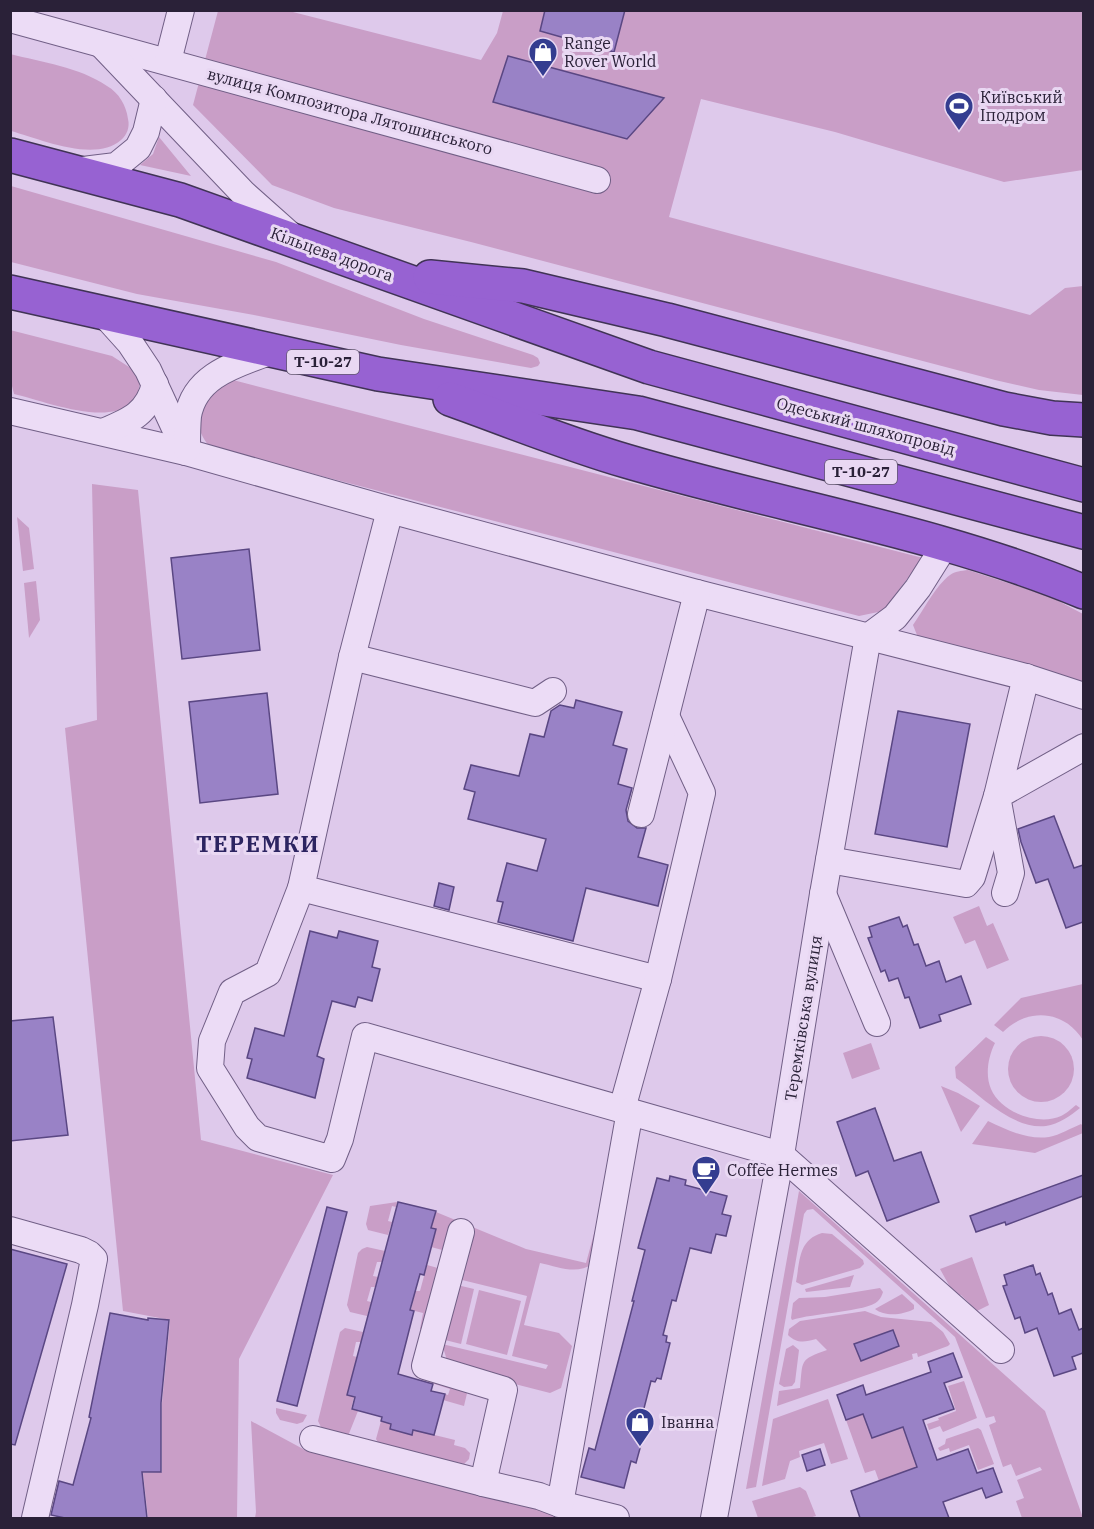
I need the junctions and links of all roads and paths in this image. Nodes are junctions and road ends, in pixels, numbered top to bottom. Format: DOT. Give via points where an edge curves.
graph roads {
  1 [pos="181,10"];
  2 [pos="20,17"];
  3 [pos="102,45"];
  4 [pos="168,61"];
  5 [pos="154,99"];
  6 [pos="10,155"];
  7 [pos="71,171"];
  8 [pos="597,180"];
  9 [pos="296,240"];
  10 [pos="379,273"];
  11 [pos="10,292"];
  12 [pos="103,313"];
  13 [pos="272,351"];
  14 [pos="649,367"];
  15 [pos="378,374"];
  16 [pos="155,384"];
  17 [pos="10,411"];
  18 [pos="1083,420"];
  19 [pos="103,432"];
  20 [pos="186,452"];
  21 [pos="1083,485"];
  22 [pos="390,510"];
  23 [pos="1083,532"];
  24 [pos="945,545"];
  25 [pos="1083,592"];
  26 [pos="697,593"];
  27 [pos="868,637"];
  28 [pos="352,657"];
  29 [pos="1026,677"];
  30 [pos="553,691"];
  31 [pos="1083,696"];
  32 [pos="666,716"];
  33 [pos="1083,747"];
  34 [pos="997,796"];
  35 [pos="641,814"];
  36 [pos="829,860"];
  37 [pos="301,888"];
  38 [pos="1005,893"];
  39 [pos="823,894"];
  40 [pos="657,979"];
  41 [pos="877,1023"];
  42 [pos="626,1110"];
  43 [pos="782,1155"];
  44 [pos="10,1230"];
  45 [pos="461,1232"];
  46 [pos="1001,1350"];
  47 [pos="313,1439"];
  48 [pos="483,1483"];
  49 [pos="560,1504"];
  50 [pos="35,1518"];
  51 [pos="616,1518"];
  52 [pos="714,1518"];
  1 -- 4 [label="street"];
  2 -- 3 [label="street, вулиця Композитора Лятошинського"];
  3 -- 4 [label="street, вулиця Композитора Лятошинського"];
  3 -- 5 [label="street, вулиця Композитора Лятошинського"];
  4 -- 8 [label="street, вулиця Композитора Лятошинського"];
  5 -- 7 [label="street" via="138,148 116,166"];
  5 -- 9 [label="street, вулиця Композитора Лятошинського" via="243,193"];
  6 -- 7 [label="highway, Кільцева дорога"];
  7 -- 9 [label="highway, Кільцева дорога" via="180,200"];
  9 -- 10 [label="highway, Кільцева дорога"];
  10 -- 14 [label="highway, Кільцева дорога"];
  10 -- 18 [label="highway" via="523,286 1004,410"];
  11 -- 12 [label="highway, Т-10-27"];
  12 -- 13 [label="highway, Т-10-27"];
  12 -- 16 [label="street" via="130,343"];
  13 -- 15 [label="highway, Т-10-27"];
  13 -- 20 [label="street" via="229,367 210,378 195,395 188,415"];
  14 -- 21 [label="highway, Одеський шляхопровід"];
  15 -- 23 [label="highway, Т-10-27" via="638,413"];
  15 -- 24 [label="highway" via="624,461"];
  16 -- 19 [label="street" via="152,398 143,410 128,422"];
  16 -- 20 [label="street"];
  17 -- 19 [label="street"];
  19 -- 20 [label="street"];
  20 -- 22 [label="street"];
  22 -- 26 [label="street"];
  22 -- 28 [label="street"];
  24 -- 25 [label="highway" via="1044,575"];
  24 -- 27 [label="street" via="895,617"];
  26 -- 27 [label="street"];
  26 -- 32 [label="street"];
  27 -- 29 [label="street"];
  27 -- 36 [label="street, Теремківська вулиця"];
  28 -- 30 [label="street" via="535,703"];
  28 -- 37 [label="street"];
  29 -- 31 [label="street"];
  29 -- 34 [label="street"];
  32 -- 35 [label="street"];
  32 -- 40 [label="street" via="702,793"];
  33 -- 34 [label="street"];
  34 -- 36 [label="street" via="972,877 966,884"];
  34 -- 38 [label="street" via="1011,873"];
  36 -- 39 [label="street, Теремківська вулиця"];
  37 -- 40 [label="street"];
  37 -- 42 [label="street" via="268,973 232,992 212,1041 210,1068 258,1138 332,1159 365,1036"];
  39 -- 41 [label="street"];
  39 -- 43 [label="street, Теремківська вулиця"];
  40 -- 42 [label="street"];
  42 -- 43 [label="street"];
  42 -- 49 [label="street"];
  43 -- 46 [label="street"];
  43 -- 52 [label="street, Теремківська вулиця"];
  44 -- 50 [label="street" via="81,1250 94,1259"];
  45 -- 48 [label="street" via="425,1366 504,1390"];
  47 -- 48 [label="street"];
  48 -- 49 [label="street"];
  49 -- 51 [label="street"];
}
